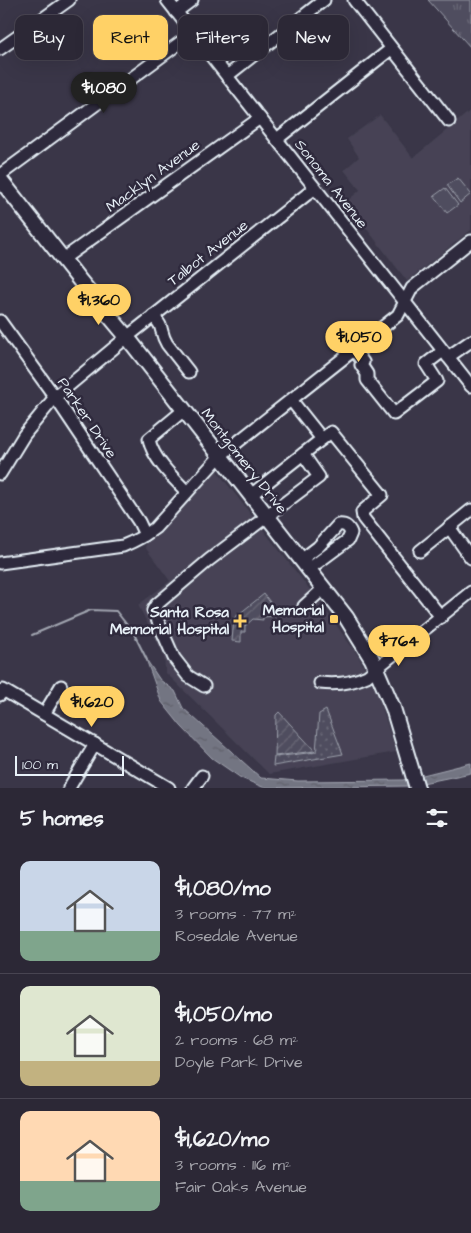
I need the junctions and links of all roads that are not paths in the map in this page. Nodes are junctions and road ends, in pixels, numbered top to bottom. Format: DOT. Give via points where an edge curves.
graph roads {
  1 [pos="69,0"];
  2 [pos="167,0"];
  3 [pos="192,0"];
  4 [pos="324,0"];
  5 [pos="354,0"];
  6 [pos="176,12"];
  7 [pos="178,15"];
  8 [pos="178,44"];
  9 [pos="0,49"];
  10 [pos="391,49"];
  11 [pos="215,60"];
  12 [pos="228,76"];
  13 [pos="260,118"];
  14 [pos="449,122"];
  15 [pos="277,139"];
  16 [pos="0,175"];
  17 [pos="0,179"];
  18 [pos="315,188"];
  19 [pos="471,241"];
  20 [pos="64,259"];
  21 [pos="405,303"];
  22 [pos="153,316"];
  23 [pos="0,321"];
  24 [pos="127,337"];
  25 [pos="471,341"];
  26 [pos="354,350"];
  27 [pos="446,354"];
  28 [pos="189,372"];
  29 [pos="471,386"];
  30 [pos="55,397"];
  31 [pos="291,400"];
  32 [pos="184,410"];
  33 [pos="322,439"];
  34 [pos="303,454"];
  35 [pos="220,456"];
  36 [pos="0,474"];
  37 [pos="187,492"];
  38 [pos="251,496"];
  39 [pos="267,516"];
  40 [pos="471,517"];
  41 [pos="448,527"];
  42 [pos="145,535"];
  43 [pos="325,539"];
  44 [pos="420,551"];
  45 [pos="334,553"];
  46 [pos="471,558"];
  47 [pos="0,563"];
  48 [pos="305,564"];
  49 [pos="324,588"];
  50 [pos="470,595"];
  51 [pos="304,606"];
  52 [pos="441,617"];
  53 [pos="376,669"];
  54 [pos="320,683"];
  55 [pos="61,686"];
  56 [pos="204,686"];
  57 [pos="1,692"];
  58 [pos="44,714"];
  59 [pos="95,744"];
  60 [pos="202,776"];
  61 [pos="69,788"];
  62 [pos="169,788"];
  63 [pos="193,788"];
  64 [pos="417,788"];
  1 -- 9 [label="street"];
  2 -- 6 [label="street, Sonoma Avenue"];
  3 -- 6 [label="street"];
  4 -- 12 [label="street"];
  5 -- 10 [label="street"];
  6 -- 7 [label="street, Sonoma Avenue"];
  8 -- 16 [label="street"];
  10 -- 14 [label="street"];
  10 -- 15 [label="street"];
  11 -- 12 [label="street, Sonoma Avenue"];
  12 -- 13 [label="street, Sonoma Avenue"];
  13 -- 15 [label="street, Sonoma Avenue"];
  13 -- 20 [label="street, Macklyn Avenue"];
  15 -- 18 [label="street, Sonoma Avenue"];
  17 -- 20 [label="main road, Montgomery Drive"];
  18 -- 21 [label="street, Sonoma Avenue"];
  18 -- 22 [label="street, Talbot Avenue"];
  19 -- 21 [label="street" via="412,288"];
  20 -- 24 [label="main road, Montgomery Drive"];
  21 -- 26 [label="street" via="398,316"];
  21 -- 27 [label="street, Sonoma Avenue"];
  22 -- 24 [label="street, Talbot Avenue"];
  22 -- 28 [label="street" via="160,324 167,344"];
  23 -- 30 [label="street, Parker Drive"];
  24 -- 30 [label="street, Talbot Avenue"];
  24 -- 32 [label="main road, Montgomery Drive"];
  25 -- 27 [label="street"];
  26 -- 27 [label="street" via="363,362 361,365 367,380 394,414 437,381 426,364"];
  26 -- 31 [label="street"];
  27 -- 29 [label="street, Sonoma Avenue"];
  30 -- 36 [label="street, Talbot Avenue" via="24,435"];
  30 -- 42 [label="street, Parker Drive"];
  31 -- 33 [label="street"];
  31 -- 35 [label="street"];
  32 -- 35 [label="main road, Montgomery Drive"];
  32 -- 37 [label="street" via="149,439 167,470"];
  33 -- 34 [label="street"];
  33 -- 52 [label="street" via="331,432 382,495 362,512 363,518"];
  34 -- 38 [label="street"];
  34 -- 39 [label="street" via="319,477"];
  35 -- 37 [label="street"];
  35 -- 38 [label="main road, Montgomery Drive"];
  37 -- 42 [label="street"];
  38 -- 39 [label="main road, Montgomery Drive"];
  39 -- 48 [label="main road, Montgomery Drive"];
  39 -- 56 [label="street" via="181,582 153,610 174,658 188,676"];
  40 -- 41 [label="street"];
  41 -- 44 [label="street"];
  41 -- 46 [label="street"];
  42 -- 47 [label="street" via="123,546"];
  43 -- 45 [label="street"];
  43 -- 45 [label="street" via="343,524 350,529 348,540"];
  43 -- 48 [label="street"];
  45 -- 48 [label="street"];
  48 -- 49 [label="main road, Montgomery Drive"];
  49 -- 51 [label="street"];
  49 -- 53 [label="main road, Montgomery Drive" via="361,640"];
  50 -- 52 [label="street"];
  52 -- 53 [label="street"];
  53 -- 54 [label="street" via="354,682"];
  53 -- 64 [label="main road, Montgomery Drive" via="393,708"];
  55 -- 58 [label="street"];
  57 -- 58 [label="street"];
  58 -- 59 [label="street"];
  59 -- 61 [label="street"];
  59 -- 62 [label="street"];
  60 -- 63 [label="street"];
}
